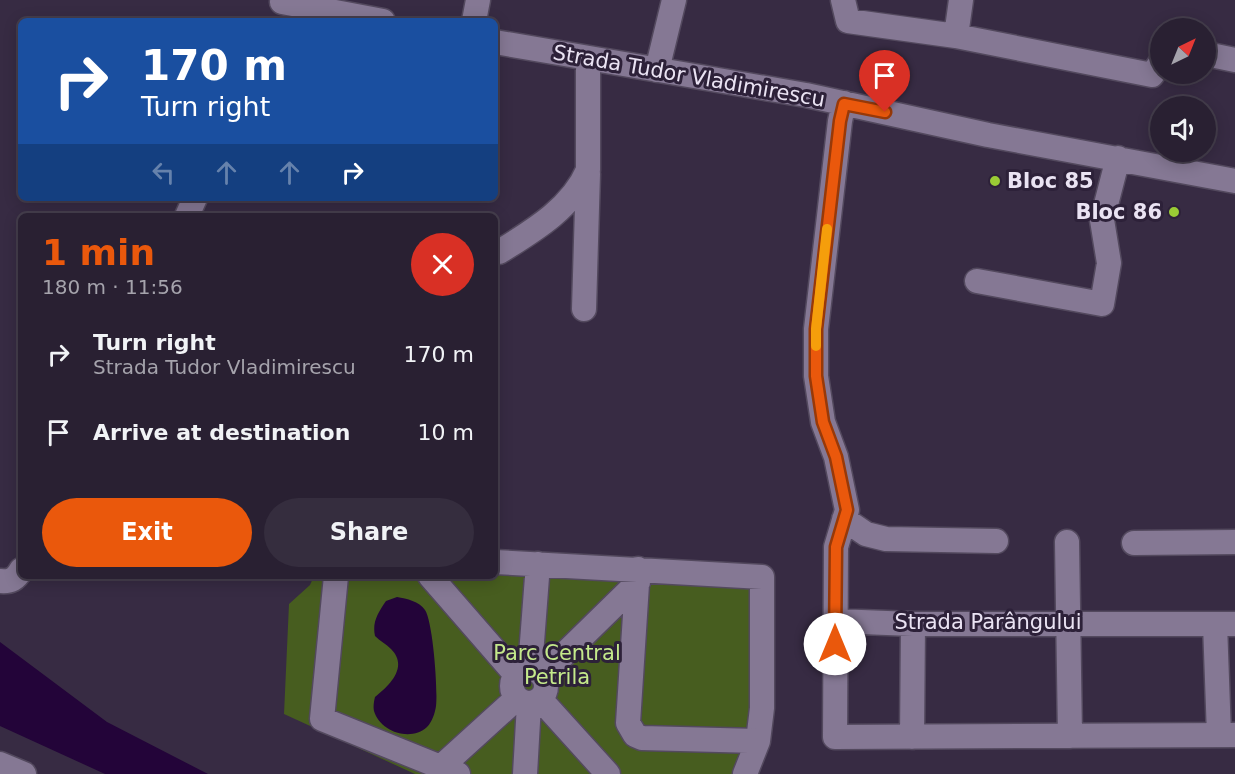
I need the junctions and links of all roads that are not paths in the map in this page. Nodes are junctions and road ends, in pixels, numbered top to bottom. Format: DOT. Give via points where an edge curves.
graph roads {
  1 [pos="478,0"];
  2 [pos="674,0"];
  3 [pos="843,0"];
  4 [pos="961,0"];
  5 [pos="280,8"];
  6 [pos="359,18"];
  7 [pos="475,18"];
  8 [pos="956,36"];
  9 [pos="498,43"];
  10 [pos="1216,56"];
  11 [pos="588,58"];
  12 [pos="1235,60"];
  13 [pos="657,70"];
  14 [pos="1150,75"];
  15 [pos="844,104"];
  16 [pos="1118,158"];
  17 [pos="588,170"];
  18 [pos="1235,181"];
  19 [pos="499,252"];
  20 [pos="977,281"];
  21 [pos="584,309"];
  22 [pos="844,519"];
  23 [pos="996,541"];
  24 [pos="1067,542"];
  25 [pos="1235,542"];
  26 [pos="1134,543"];
  27 [pos="498,561"];
  28 [pos="538,564"];
  29 [pos="18,575"];
  30 [pos="638,576"];
  31 [pos="336,579"];
  32 [pos="433,579"];
  33 [pos="0,581"];
  34 [pos="835,621"];
  35 [pos="1069,623"];
  36 [pos="913,624"];
  37 [pos="1225,624"];
  38 [pos="529,687"];
  39 [pos="1227,735"];
  40 [pos="1070,736"];
  41 [pos="912,737"];
  42 [pos="758,741"];
  43 [pos="0,764"];
  44 [pos="449,770"];
  45 [pos="24,774"];
  46 [pos="525,774"];
  47 [pos="608,774"];
  48 [pos="746,774"];
  1 -- 7 [label="street"];
  2 -- 13 [label="street"];
  3 -- 8 [label="street" via="848,21"];
  4 -- 8 [label="street"];
  5 -- 6 [label="street"];
  8 -- 14 [label="street"];
  9 -- 11 [label="street, Strada Tudor Vladimirescu"];
  10 -- 12 [label="street"];
  11 -- 13 [label="street, Strada Tudor Vladimirescu"];
  11 -- 17 [label="street"];
  13 -- 15 [label="street, Strada Tudor Vladimirescu"];
  15 -- 16 [label="street, Strada Tudor Vladimirescu"];
  15 -- 22 [label="street" via="816,329 816,376 823,422 836,457 847,510"];
  16 -- 18 [label="street, Strada Tudor Vladimirescu"];
  16 -- 20 [label="street" via="1102,220 1109,263 1102,304"];
  17 -- 19 [label="street" via="582,186 564,206"];
  17 -- 21 [label="street"];
  22 -- 23 [label="street" via="866,534 886,539"];
  22 -- 34 [label="street" via="836,547"];
  24 -- 35 [label="street"];
  25 -- 26 [label="street"];
  27 -- 28 [label="street"];
  28 -- 30 [label="street"];
  28 -- 38 [label="street"];
  29 -- 33 [label="street"];
  30 -- 38 [label="street"];
  30 -- 42 [label="street" via="628,723 635,735"];
  30 -- 42 [label="street" via="762,577 762,708"];
  31 -- 44 [label="street" via="322,719"];
  32 -- 38 [label="street"];
  34 -- 36 [label="street, Strada Parângului"];
  34 -- 41 [label="street" via="835,737"];
  35 -- 36 [label="street, Strada Parângului"];
  35 -- 37 [label="street, Strada Parângului"];
  35 -- 40 [label="street"];
  36 -- 41 [label="street"];
  37 -- 39 [label="street"];
  38 -- 44 [label="street"];
  38 -- 46 [label="street"];
  38 -- 47 [label="street"];
  39 -- 40 [label="street"];
  40 -- 41 [label="street"];
  42 -- 48 [label="street"];
  43 -- 45 [label="street"];
}
